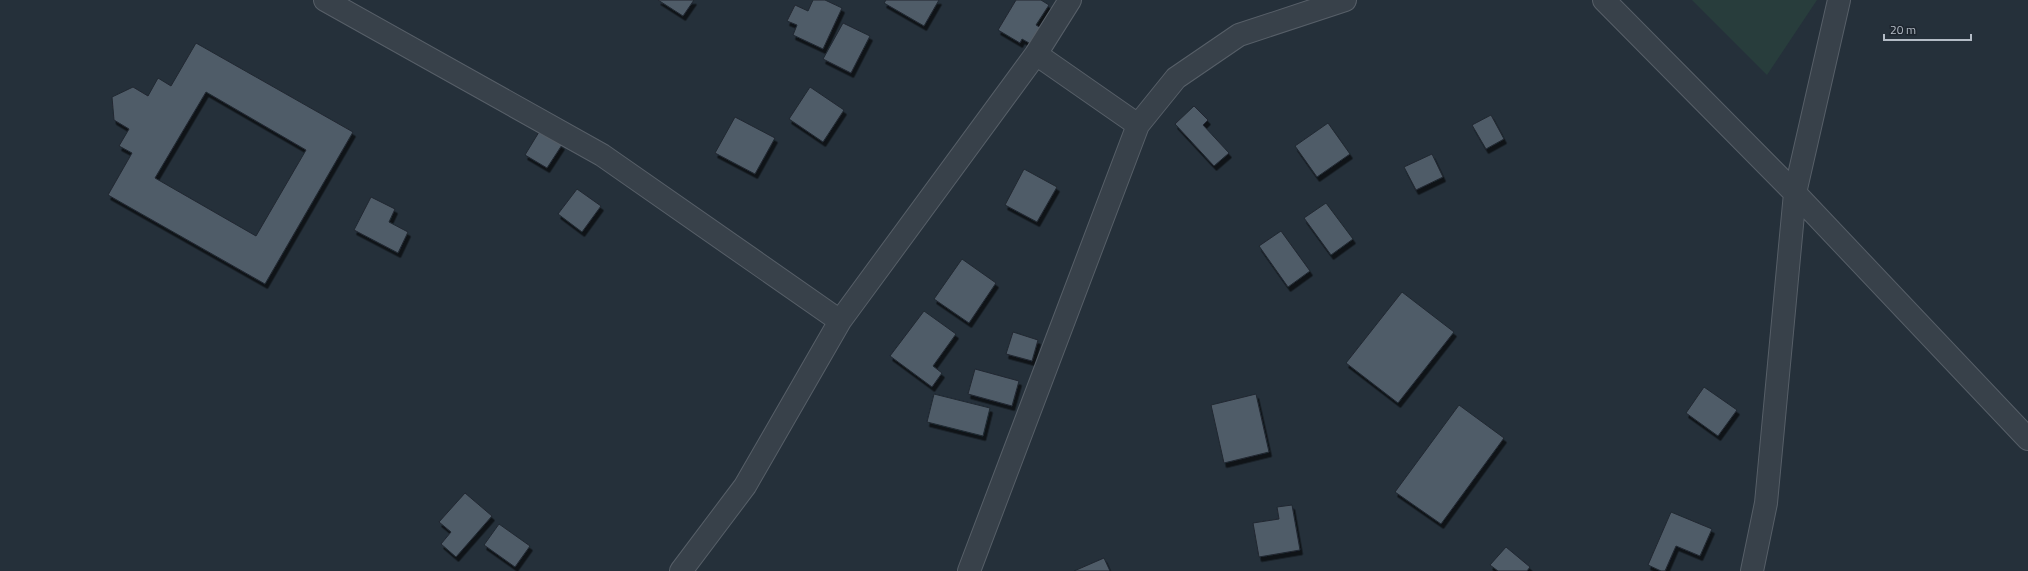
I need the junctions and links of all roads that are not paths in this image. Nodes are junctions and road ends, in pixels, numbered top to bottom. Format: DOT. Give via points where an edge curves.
graph roads {
  1 [pos="325,0"];
  2 [pos="1070,0"];
  3 [pos="1345,0"];
  4 [pos="1604,0"];
  5 [pos="1839,0"];
  6 [pos="1036,54"];
  7 [pos="1138,125"];
  8 [pos="1795,193"];
  9 [pos="840,322"];
  10 [pos="2028,439"];
  11 [pos="681,571"];
  12 [pos="969,571"];
  13 [pos="1752,571"];
  1 -- 9 [label="street" via="602,155"];
  2 -- 6 [label="street"];
  3 -- 7 [label="street" via="1239,35 1176,78"];
  4 -- 8 [label="street"];
  5 -- 8 [label="street"];
  6 -- 7 [label="street"];
  6 -- 9 [label="street"];
  7 -- 12 [label="street"];
  8 -- 10 [label="street"];
  8 -- 13 [label="street" via="1766,503"];
  9 -- 11 [label="street" via="745,486"];
}
